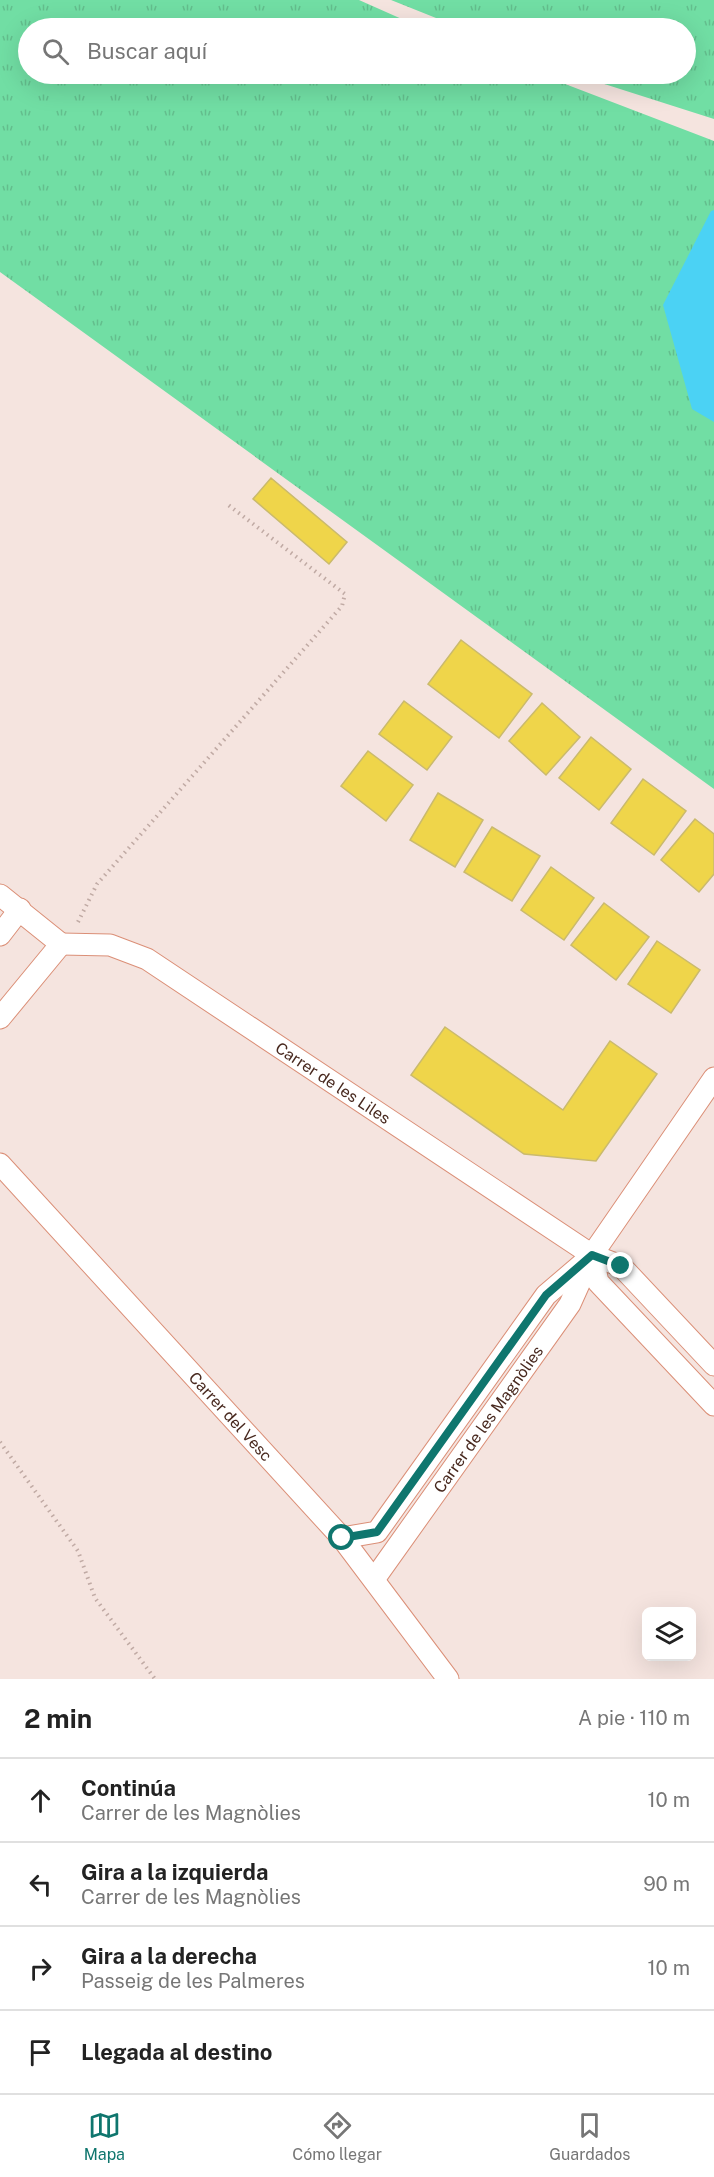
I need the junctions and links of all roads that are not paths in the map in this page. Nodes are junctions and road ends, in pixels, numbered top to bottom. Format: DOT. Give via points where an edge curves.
graph roads {
  1 [pos="0,895"];
  2 [pos="20,909"];
  3 [pos="0,935"];
  4 [pos="61,944"];
  5 [pos="0,1018"];
  6 [pos="714,1078"];
  7 [pos="0,1164"];
  8 [pos="592,1255"];
  9 [pos="714,1365"];
  10 [pos="714,1406"];
  11 [pos="342,1538"];
  12 [pos="375,1578"];
  13 [pos="448,1679"];
  1 -- 2 [label="street"];
  2 -- 3 [label="street"];
  2 -- 4 [label="street"];
  4 -- 5 [label="street"];
  4 -- 8 [label="street, Carrer de les Liles" via="110,945 147,959"];
  6 -- 8 [label="street, Carrer de les Magnòlies"];
  7 -- 11 [label="street, Carrer del Vesc"];
  8 -- 9 [label="street, Carrer de les Liles" via="621,1266"];
  8 -- 10 [label="street" via="598,1282"];
  8 -- 11 [label="street, Carrer de les Magnòlies" via="546,1295 377,1532"];
  8 -- 12 [label="street, Carrer de les Magnòlies" via="570,1304"];
  11 -- 12 [label="street, Carrer del Vesc"];
  12 -- 13 [label="street, Carrer del Vesc"];
}
